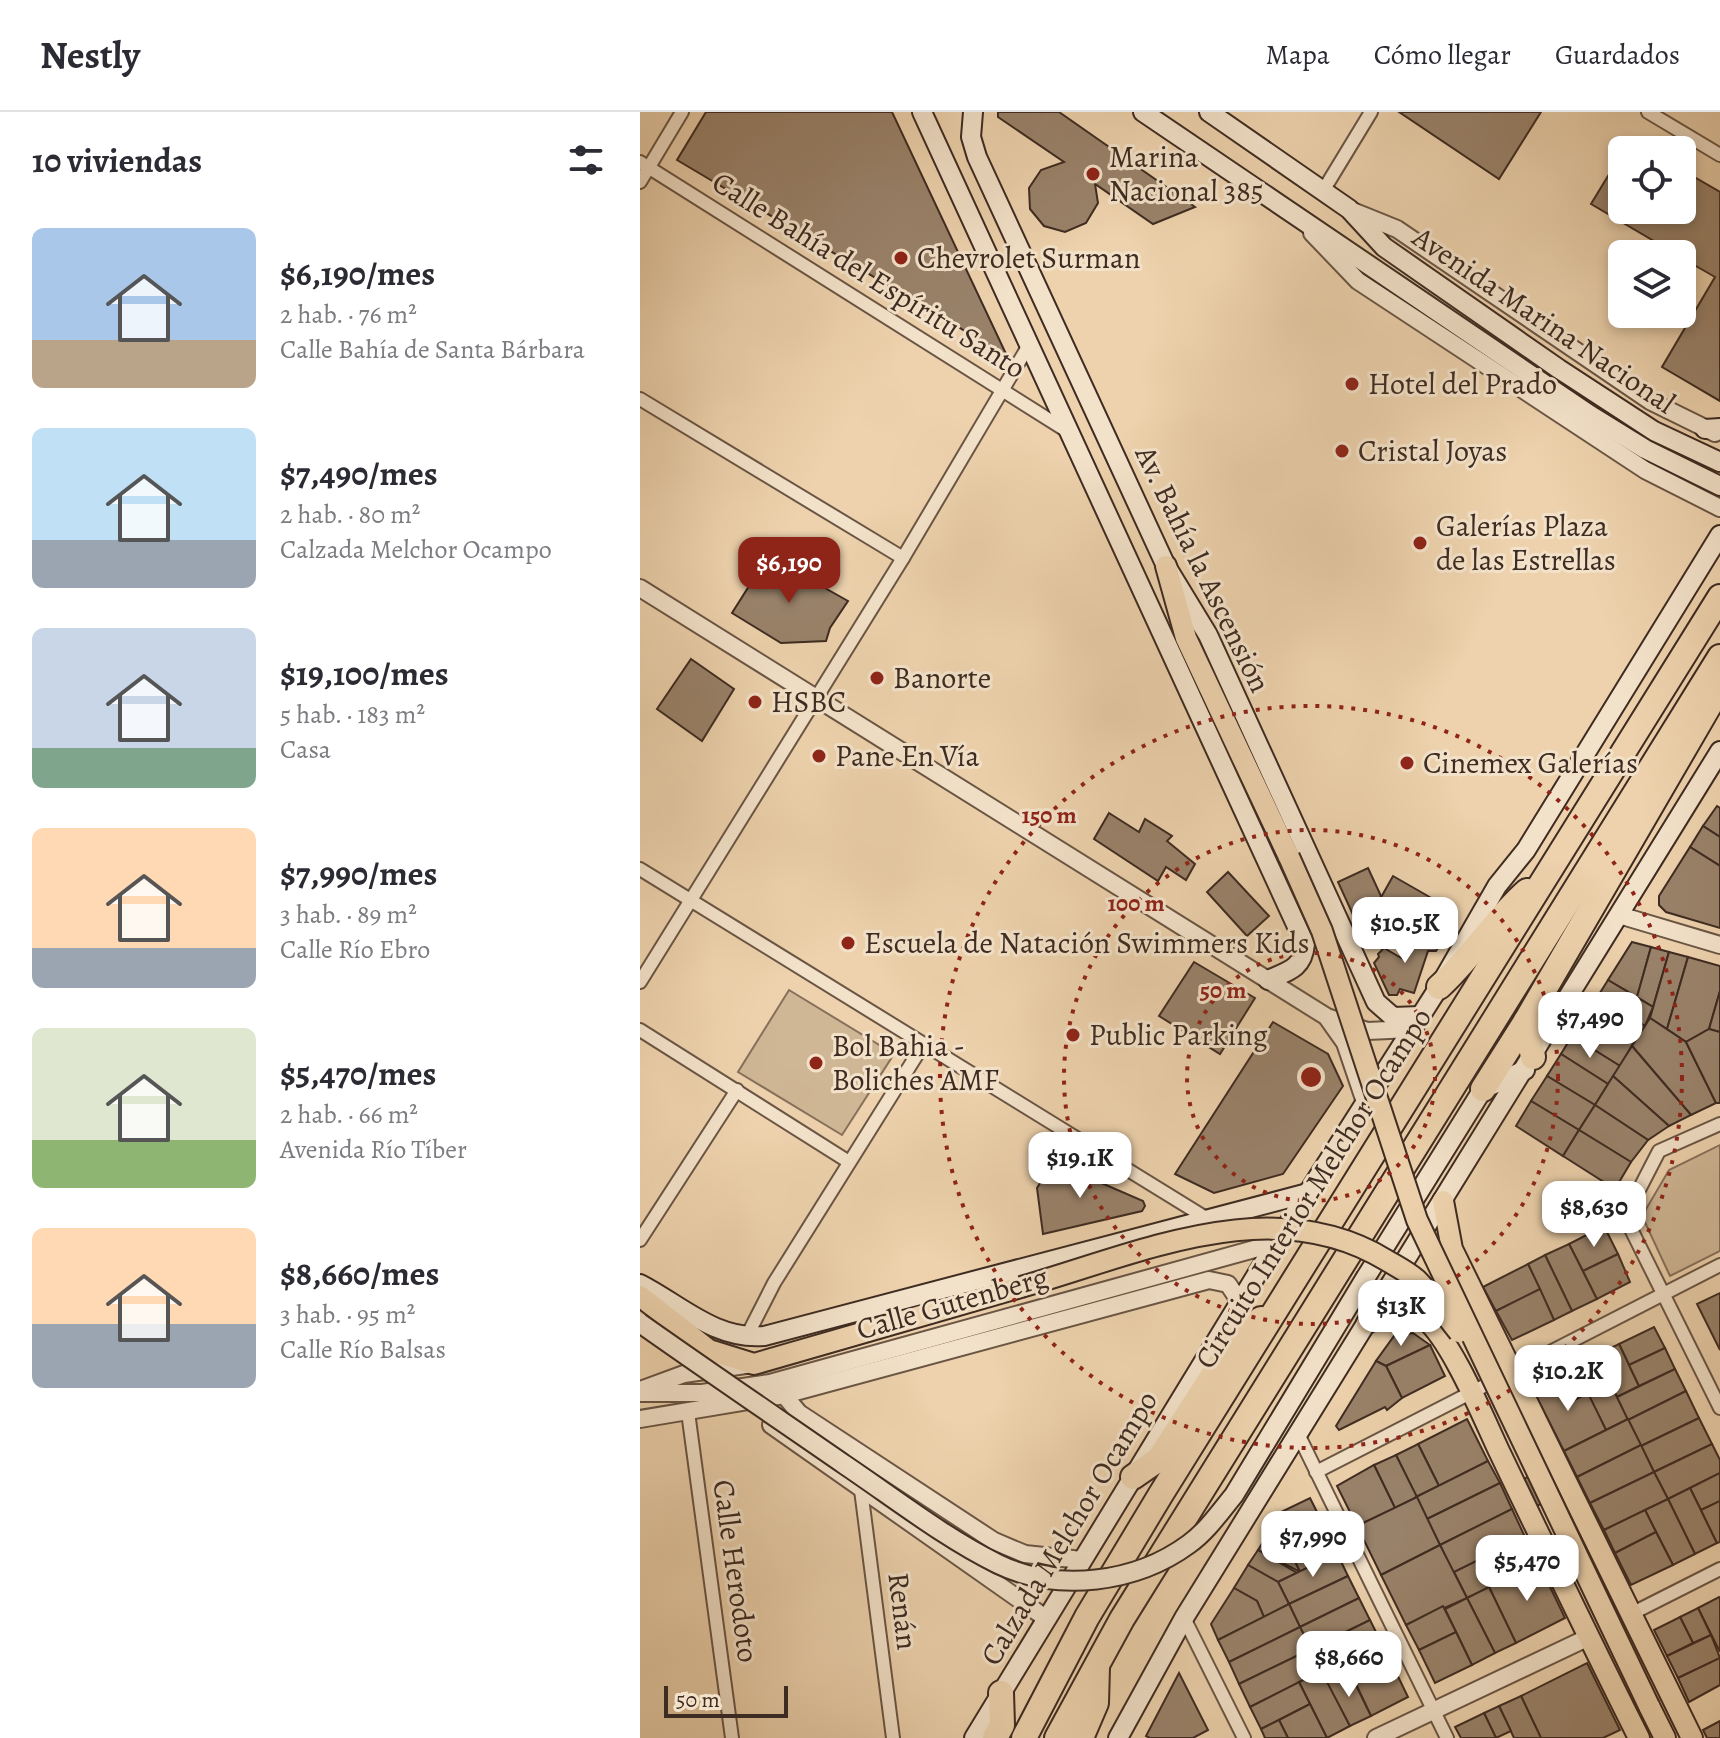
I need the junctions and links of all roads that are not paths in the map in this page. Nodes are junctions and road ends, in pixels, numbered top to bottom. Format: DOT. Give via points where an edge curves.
graph roads {
  1 [pos="682,112"];
  2 [pos="922,112"];
  3 [pos="973,112"];
  4 [pos="1143,112"];
  5 [pos="1209,112"];
  6 [pos="1371,112"];
  7 [pos="1648,112"];
  8 [pos="1720,155"];
  9 [pos="977,157"];
  10 [pos="644,165"];
  11 [pos="948,168"];
  12 [pos="640,182"];
  13 [pos="1323,191"];
  14 [pos="1349,209"];
  15 [pos="1302,222"];
  16 [pos="1029,345"];
  17 [pos="1005,390"];
  18 [pos="640,399"];
  19 [pos="1715,431"];
  20 [pos="1070,432"];
  21 [pos="1720,462"];
  22 [pos="1720,486"];
  23 [pos="1720,508"];
  24 [pos="1720,535"];
  25 [pos="903,558"];
  26 [pos="1166,566"];
  27 [pos="640,588"];
  28 [pos="1714,607"];
  29 [pos="1720,657"];
  30 [pos="1720,687"];
  31 [pos="816,695"];
  32 [pos="1678,723"];
  33 [pos="1720,751"];
  34 [pos="640,869"];
  35 [pos="1547,874"];
  36 [pos="691,900"];
  37 [pos="1619,915"];
  38 [pos="1720,945"];
  39 [pos="1268,980"];
  40 [pos="640,982"];
  41 [pos="1439,987"];
  42 [pos="1327,1017"];
  43 [pos="1526,1021"];
  44 [pos="1416,1023"];
  45 [pos="640,1030"];
  46 [pos="923,1045"];
  47 [pos="1529,1064"];
  48 [pos="1483,1089"];
  49 [pos="737,1090"];
  50 [pos="1365,1102"];
  51 [pos="1720,1124"];
  52 [pos="849,1162"];
  53 [pos="1308,1193"];
  54 [pos="1443,1201"];
  55 [pos="1206,1218"];
  56 [pos="640,1240"];
  57 [pos="1276,1243"];
  58 [pos="1097,1246"];
  59 [pos="1720,1265"];
  60 [pos="640,1284"];
  61 [pos="1110,1288"];
  62 [pos="1663,1293"];
  63 [pos="640,1296"];
  64 [pos="1240,1302"];
  65 [pos="1116,1305"];
  66 [pos="1276,1307"];
  67 [pos="640,1323"];
  68 [pos="1367,1323"];
  69 [pos="746,1338"];
  70 [pos="1480,1357"];
  71 [pos="754,1364"];
  72 [pos="1514,1378"];
  73 [pos="640,1392"];
  74 [pos="784,1395"];
  75 [pos="1474,1399"];
  76 [pos="741,1403"];
  77 [pos="1720,1408"];
  78 [pos="688,1412"];
  79 [pos="640,1419"];
  80 [pos="1298,1434"];
  81 [pos="1316,1472"];
  82 [pos="1133,1477"];
  83 [pos="861,1490"];
  84 [pos="1082,1560"];
  85 [pos="1720,1569"];
  86 [pos="1631,1614"];
  87 [pos="1184,1618"];
  88 [pos="1047,1619"];
  89 [pos="1589,1637"];
  90 [pos="1097,1660"];
  91 [pos="1001,1693"];
  92 [pos="1433,1710"];
  93 [pos="732,1738"];
  94 [pos="893,1738"];
  95 [pos="974,1738"];
  96 [pos="995,1738"];
  97 [pos="1024,1738"];
  98 [pos="1057,1738"];
  99 [pos="1081,1738"];
  100 [pos="1118,1738"];
  101 [pos="1244,1738"];
  102 [pos="1376,1738"];
  103 [pos="1447,1738"];
  104 [pos="1639,1738"];
  105 [pos="1665,1738"];
  106 [pos="1692,1738"];
  1 -- 10 [label="street"];
  2 -- 11 [label="main road, Av. Bahía la Ascensión"];
  3 -- 9 [label="main road, Av. Bahía la Ascensión" via="971,137"];
  4 -- 15 [label="main road, Avenida Marina Nacional"];
  5 -- 13 [label="main road, Avenida Marina Nacional"];
  6 -- 13 [label="street"];
  7 -- 8 [label="street"];
  9 -- 11 [label="main road"];
  9 -- 26 [label="main road, Av. Bahía la Ascensión"];
  10 -- 12 [label="street"];
  10 -- 17 [label="street, Calle Bahía del Espíritu Santo"];
  11 -- 16 [label="main road, Av. Bahía la Ascensión"];
  13 -- 14 [label="main road, Avenida Marina Nacional"];
  14 -- 19 [label="street, Avenida Marina Nacional" via="1397,229 1626,386"];
  14 -- 21 [label="main road, Avenida Marina Nacional" via="1384,247 1559,369 1654,431"];
  15 -- 22 [label="main road, Avenida Marina Nacional" via="1370,262 1645,449"];
  15 -- 23 [label="street, Avenida Marina Nacional" via="1358,281 1645,470"];
  16 -- 17 [label="street"];
  16 -- 20 [label="main road, Av. Bahía la Ascensión"];
  17 -- 20 [label="street, Calle Bahía del Espíritu Santo"];
  17 -- 25 [label="street"];
  18 -- 25 [label="street"];
  20 -- 39 [label="main road, Av. Bahía la Ascensión" via="1305,944 1298,966"];
  24 -- 41 [label="main road, Calzada Melchor Ocampo" via="1526,850 1497,886"];
  25 -- 31 [label="street"];
  26 -- 44 [label="main road, Av. Bahía la Ascensión" via="1208,635 1376,1002 1393,1017"];
  26 -- 70 [label="main road, bridge" via="1186,638 1322,931 1417,1220"];
  27 -- 31 [label="street"];
  28 -- 32 [label="highway"];
  28 -- 35 [label="highway, Circuito Interior Melchor Ocampo"];
  29 -- 32 [label="highway, Circuito Interior Melchor Ocampo"];
  30 -- 43 [label="highway"];
  31 -- 36 [label="street"];
  31 -- 39 [label="street"];
  32 -- 90 [label="highway, Circuito Interior Melchor Ocampo"];
  33 -- 37 [label="main road"];
  34 -- 36 [label="street"];
  35 -- 41 [label="highway" via="1502,914 1467,962"];
  35 -- 66 [label="highway, Circuito Interior Melchor Ocampo"];
  36 -- 40 [label="street"];
  36 -- 46 [label="street"];
  37 -- 38 [label="street"];
  37 -- 47 [label="main road"];
  39 -- 42 [label="street"];
  41 -- 44 [label="main road, Calzada Melchor Ocampo"];
  42 -- 44 [label="street" via="1367,1031"];
  42 -- 50 [label="street" via="1345,1043"];
  43 -- 47 [label="highway"];
  43 -- 48 [label="highway"];
  44 -- 50 [label="main road, Calzada Melchor Ocampo"];
  45 -- 49 [label="street"];
  46 -- 52 [label="street"];
  46 -- 55 [label="street"];
  47 -- 48 [label="main road"];
  47 -- 54 [label="main road"];
  48 -- 67 [label="main road, bridge" via="1234,1495 1190,1544 1151,1567 1103,1580 1054,1580 1000,1565"];
  49 -- 52 [label="street"];
  49 -- 56 [label="street"];
  50 -- 53 [label="main road, Calzada Melchor Ocampo"];
  51 -- 62 [label="street" via="1659,1151 1625,1217"];
  52 -- 69 [label="street"];
  53 -- 55 [label="main road"];
  53 -- 57 [label="main road, Calzada Melchor Ocampo"];
  54 -- 68 [label="main road"];
  54 -- 72 [label="main road" via="1450,1243"];
  55 -- 58 [label="main road"];
  57 -- 61 [label="street, Calle Gutenberg"];
  57 -- 64 [label="main road, Calzada Melchor Ocampo"];
  58 -- 61 [label="street"];
  58 -- 69 [label="main road"];
  59 -- 62 [label="street"];
  60 -- 69 [label="main road" via="717,1330"];
  61 -- 65 [label="street"];
  61 -- 73 [label="street, Calle Gutenberg" via="770,1383 702,1393"];
  62 -- 72 [label="street"];
  62 -- 77 [label="street"];
  63 -- 71 [label="main road" via="709,1350"];
  64 -- 65 [label="street, Calle Gutenberg" via="1228,1284 1214,1279"];
  64 -- 82 [label="main road, Calzada Melchor Ocampo"];
  65 -- 74 [label="street, Calle Gutenberg"];
  66 -- 82 [label="highway" via="1237,1338 1159,1459"];
  66 -- 97 [label="highway, Circuito Interior Melchor Ocampo" via="1087,1617"];
  68 -- 75 [label="main road" via="1396,1310 1422,1317 1440,1337"];
  68 -- 80 [label="main road"];
  70 -- 71 [label="main road, bridge" via="1416,1279 1370,1251 1293,1226 1210,1233"];
  70 -- 105 [label="main road, bridge"];
  71 -- 73 [label="street" via="684,1374"];
  72 -- 75 [label="main road"];
  72 -- 86 [label="main road"];
  74 -- 76 [label="street, Calle Gutenberg"];
  74 -- 84 [label="street" via="799,1413 994,1541 1025,1554"];
  75 -- 81 [label="street"];
  75 -- 89 [label="main road"];
  76 -- 78 [label="street, Calle Gutenberg"];
  76 -- 83 [label="street"];
  78 -- 79 [label="street, Calle Gutenberg"];
  78 -- 93 [label="street, Calle Herodoto"];
  80 -- 81 [label="street"];
  80 -- 87 [label="main road"];
  81 -- 92 [label="street"];
  82 -- 84 [label="main road, Calzada Melchor Ocampo"];
  83 -- 88 [label="street"];
  83 -- 94 [label="street, Renán"];
  84 -- 88 [label="main road, Calzada Melchor Ocampo"];
  85 -- 86 [label="street"];
  86 -- 106 [label="main road"];
  87 -- 100 [label="main road"];
  87 -- 101 [label="street"];
  88 -- 91 [label="main road, Calzada Melchor Ocampo"];
  89 -- 92 [label="street"];
  89 -- 104 [label="main road"];
  90 -- 98 [label="highway, Circuito Interior Melchor Ocampo"];
  90 -- 99 [label="highway" via="1096,1703"];
  91 -- 95 [label="main road, Calzada Melchor Ocampo"];
  91 -- 96 [label="highway" via="1002,1725"];
  92 -- 102 [label="street"];
  92 -- 103 [label="street"];
}
